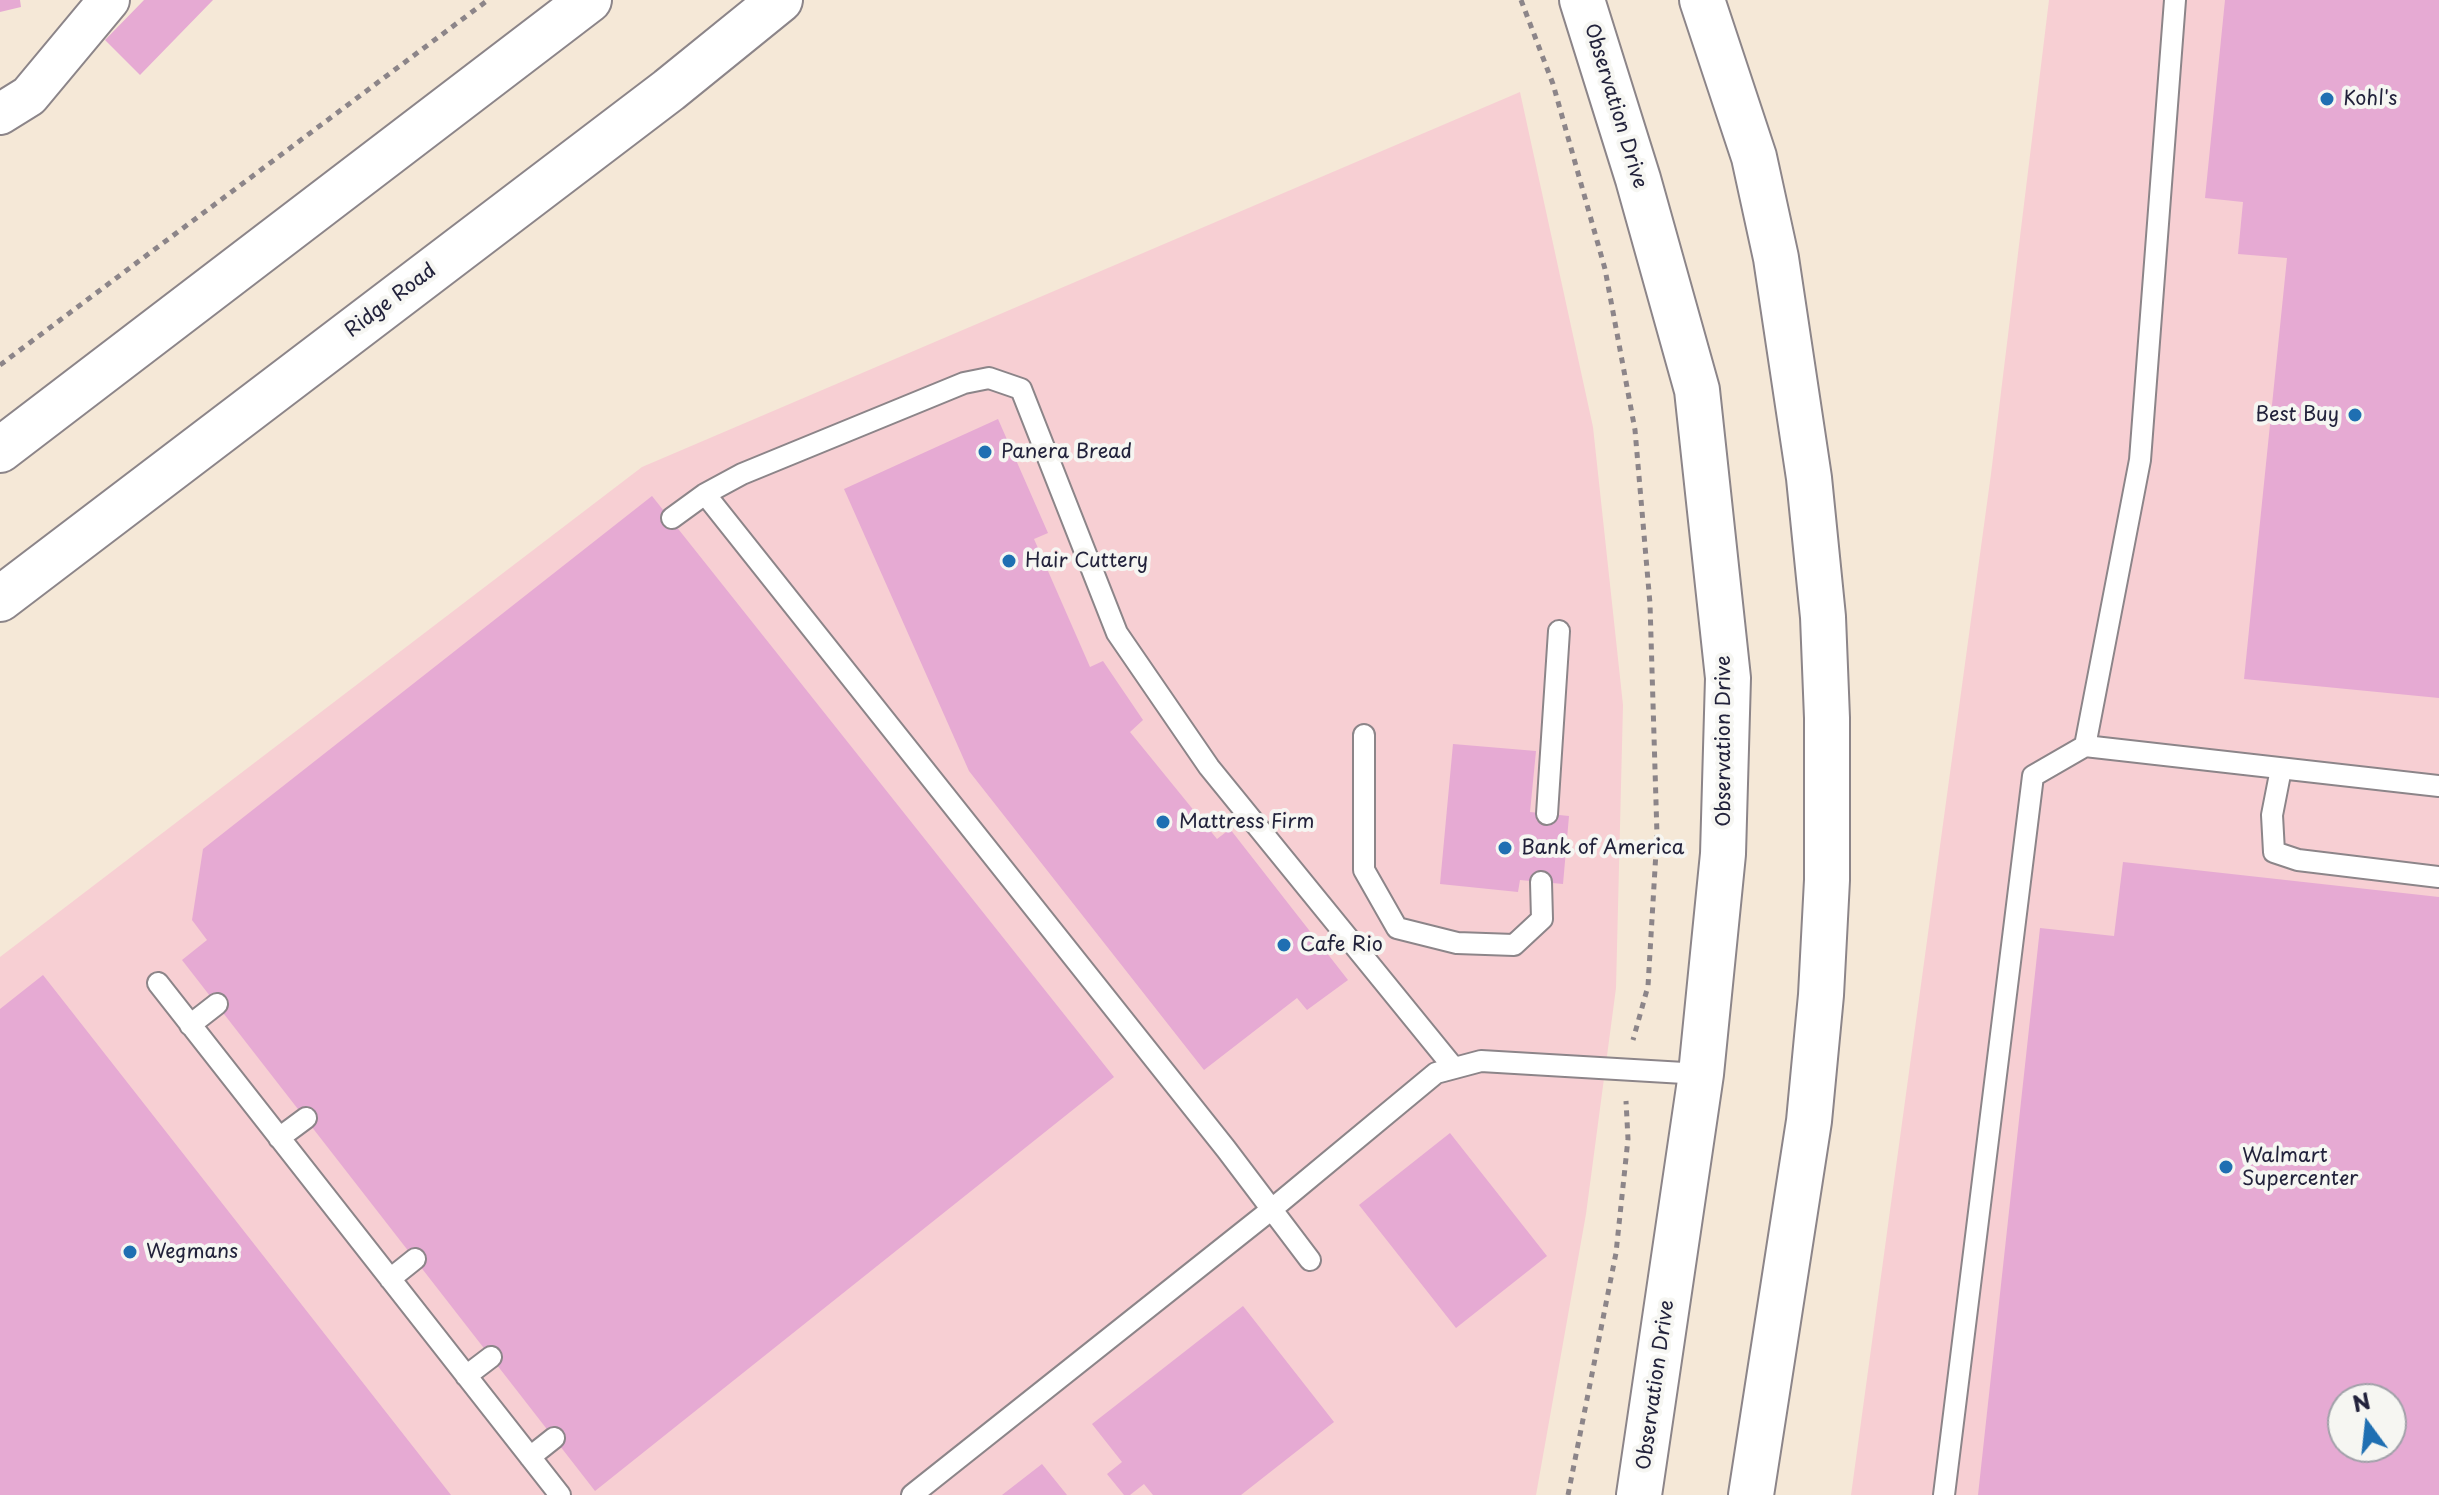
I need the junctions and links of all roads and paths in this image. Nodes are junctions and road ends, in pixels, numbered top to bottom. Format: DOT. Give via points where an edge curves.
graph roads {
  1 [pos="109,0"];
  2 [pos="488,0"];
  3 [pos="589,0"];
  4 [pos="780,0"];
  5 [pos="1521,0"];
  6 [pos="1582,0"];
  7 [pos="1702,0"];
  8 [pos="2175,0"];
  9 [pos="0,114"];
  10 [pos="0,365"];
  11 [pos="0,450"];
  12 [pos="705,494"];
  13 [pos="672,518"];
  14 [pos="0,599"];
  15 [pos="1559,631"];
  16 [pos="1364,735"];
  17 [pos="2085,746"];
  18 [pos="2281,769"];
  19 [pos="2439,786"];
  20 [pos="1547,814"];
  21 [pos="2439,877"];
  22 [pos="1541,882"];
  23 [pos="158,983"];
  24 [pos="217,1004"];
  25 [pos="190,1025"];
  26 [pos="1454,1068"];
  27 [pos="1625,1070"];
  28 [pos="1701,1074"];
  29 [pos="306,1118"];
  30 [pos="279,1138"];
  31 [pos="1272,1209"];
  32 [pos="415,1259"];
  33 [pos="1310,1260"];
  34 [pos="390,1279"];
  35 [pos="491,1357"];
  36 [pos="466,1376"];
  37 [pos="554,1438"];
  38 [pos="530,1457"];
  39 [pos="560,1495"];
  40 [pos="912,1495"];
  41 [pos="1568,1495"];
  42 [pos="1639,1495"];
  43 [pos="1751,1495"];
  44 [pos="1944,1495"];
  1 -- 9 [label="street" via="29,96"];
  2 -- 10 [label="path"];
  3 -- 11 [label="main road"];
  4 -- 14 [label="main road, Ridge Road"];
  5 -- 27 [label="path" via="1553,84 1605,269 1635,430 1650,604 1657,835 1648,986"];
  6 -- 28 [label="main road, Observation Drive" via="1697,390 1728,678 1723,854"];
  7 -- 43 [label="main road" via="1754,157 1776,258 1809,478 1827,718 1827,880 1809,1121"];
  8 -- 17 [label="lane" via="2140,460"];
  12 -- 13 [label="lane"];
  12 -- 26 [label="lane" via="964,383 989,378 1021,389 1117,633 1209,767"];
  12 -- 31 [label="lane"];
  15 -- 20 [label="lane"];
  16 -- 22 [label="lane" via="1364,870 1397,928 1457,943 1514,945 1542,919"];
  17 -- 18 [label="lane"];
  17 -- 44 [label="lane" via="2033,776"];
  18 -- 19 [label="lane"];
  18 -- 21 [label="lane" via="2272,815 2274,852 2298,860"];
  23 -- 25 [label="lane"];
  24 -- 25 [label="lane"];
  25 -- 30 [label="lane"];
  26 -- 27 [label="lane" via="1481,1061"];
  26 -- 31 [label="lane" via="1436,1073"];
  27 -- 28 [label="lane"];
  27 -- 41 [label="path" via="1628,1139 1616,1253"];
  28 -- 42 [label="main road, Observation Drive"];
  29 -- 30 [label="lane"];
  30 -- 34 [label="lane"];
  31 -- 33 [label="lane"];
  31 -- 40 [label="lane"];
  32 -- 34 [label="lane"];
  34 -- 36 [label="lane"];
  35 -- 36 [label="lane"];
  36 -- 38 [label="lane"];
  37 -- 38 [label="lane"];
  38 -- 39 [label="lane"];
}
